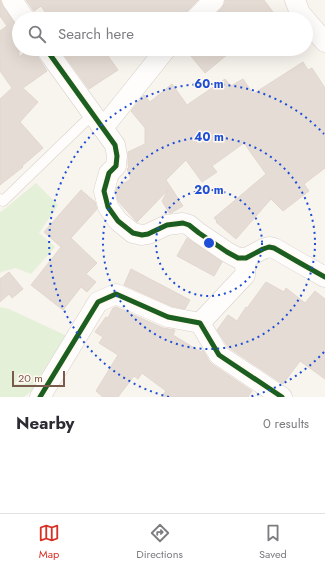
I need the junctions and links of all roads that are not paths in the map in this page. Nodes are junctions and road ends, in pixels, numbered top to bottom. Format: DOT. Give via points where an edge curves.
graph roads {
  1 [pos="12,0"];
  2 [pos="214,0"];
  3 [pos="295,0"];
  4 [pos="20,12"];
  5 [pos="202,12"];
  6 [pos="300,12"];
  7 [pos="313,28"];
  8 [pos="325,42"];
  9 [pos="51,56"];
  10 [pos="159,56"];
  11 [pos="98,121"];
  12 [pos="0,199"];
  13 [pos="246,258"];
  14 [pos="325,277"];
  15 [pos="200,323"];
  16 [pos="40,397"];
  17 [pos="282,397"];
  1 -- 4 [label="street"];
  2 -- 5 [label="street"];
  3 -- 6 [label="street"];
  7 -- 8 [label="street"];
  9 -- 11 [label="street"];
  10 -- 11 [label="street"];
  11 -- 12 [label="lane" via="2,201"];
  11 -- 13 [label="street" via="116,145 116,166 109,173 104,191 108,207 118,221 134,233 142,235 167,225 183,223 227,252 238,258"];
  13 -- 14 [label="street" via="262,249 274,248"];
  13 -- 15 [label="street" via="245,275"];
  15 -- 16 [label="street" via="168,317 116,294 98,302"];
  15 -- 17 [label="street" via="219,355"];
}
